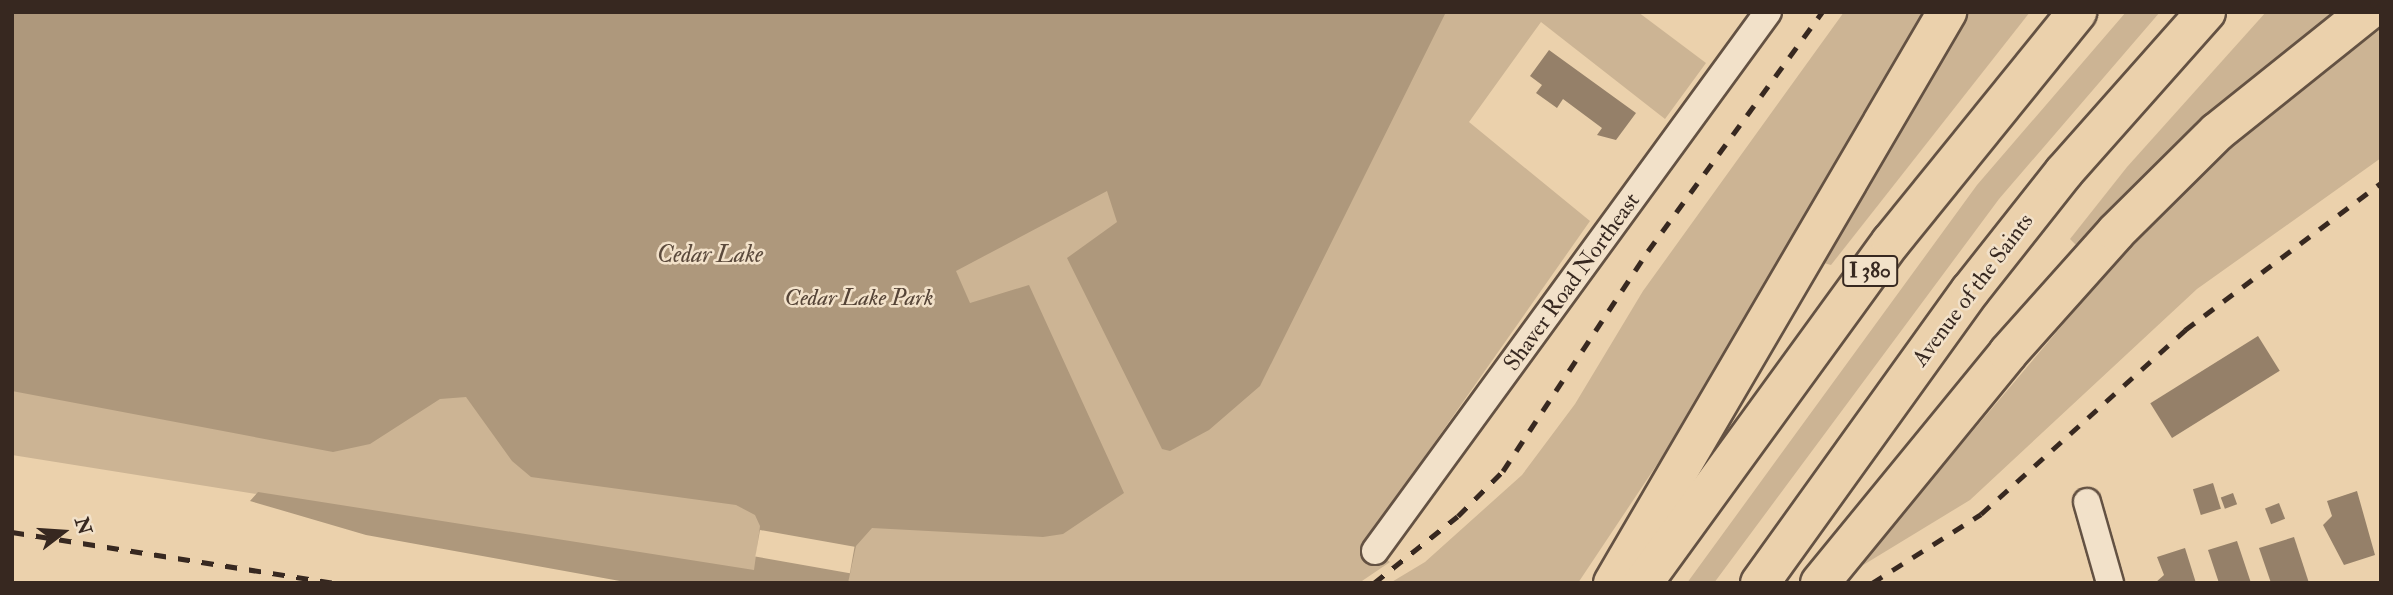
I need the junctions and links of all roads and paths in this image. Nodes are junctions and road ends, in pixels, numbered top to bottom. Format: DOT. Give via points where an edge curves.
graph roads {
  1 [pos="1768,12"];
  2 [pos="1947,12"];
  3 [pos="2077,12"];
  4 [pos="2206,12"];
  5 [pos="2367,12"];
  6 [pos="2087,502"];
  7 [pos="1375,551"];
  8 [pos="1637,566"];
  9 [pos="1613,583"];
  10 [pos="1759,583"];
  11 [pos="1820,583"];
  12 [pos="2110,583"];
  1 -- 7 [label="street, Shaver Road Northeast"];
  2 -- 8 [label="highway"];
  3 -- 8 [label="highway, I 380" via="1931,190 1674,540"];
  4 -- 10 [label="highway, Avenue of the Saints" via="2056,183 1812,505"];
  5 -- 11 [label="highway" via="2217,132 2116,232"];
  6 -- 12 [label="street"];
  8 -- 9 [label="highway"];
}
